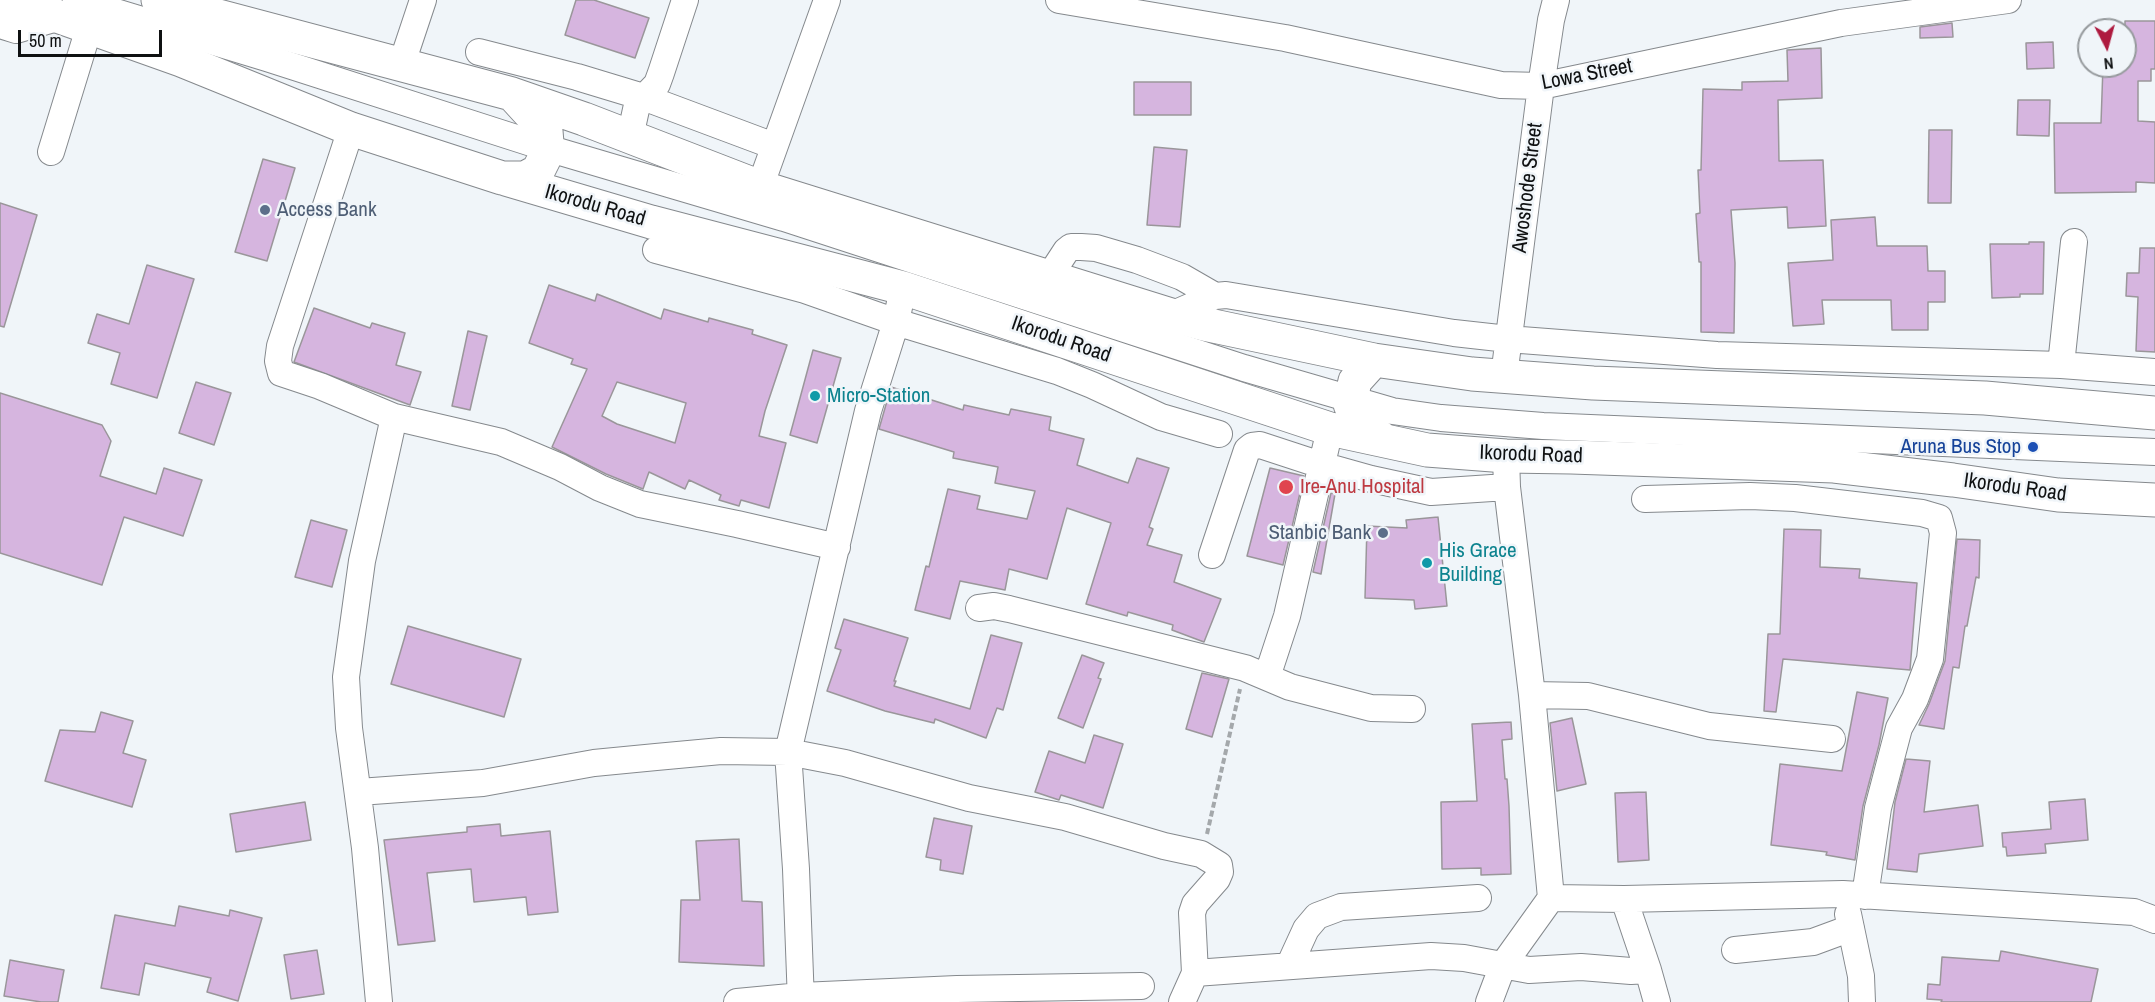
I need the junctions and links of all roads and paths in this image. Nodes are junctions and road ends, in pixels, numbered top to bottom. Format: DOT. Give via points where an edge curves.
graph roads {
  1 [pos="3,0"];
  2 [pos="158,0"];
  3 [pos="423,0"];
  4 [pos="685,0"];
  5 [pos="827,0"];
  6 [pos="1059,0"];
  7 [pos="1556,0"];
  8 [pos="2008,0"];
  9 [pos="75,15"];
  10 [pos="0,25"];
  11 [pos="479,52"];
  12 [pos="402,63"];
  13 [pos="1541,86"];
  14 [pos="512,94"];
  15 [pos="643,97"];
  16 [pos="351,129"];
  17 [pos="630,137"];
  18 [pos="774,146"];
  19 [pos="547,148"];
  20 [pos="51,152"];
  21 [pos="502,178"];
  22 [pos="760,187"];
  23 [pos="2074,242"];
  24 [pos="656,250"];
  25 [pos="1049,277"];
  26 [pos="903,288"];
  27 [pos="1215,296"];
  28 [pos="1171,315"];
  29 [pos="896,322"];
  30 [pos="1508,339"];
  31 [pos="1374,360"];
  32 [pos="2061,365"];
  33 [pos="2155,372"];
  34 [pos="1504,376"];
  35 [pos="1350,400"];
  36 [pos="2155,412"];
  37 [pos="394,417"];
  38 [pos="1329,429"];
  39 [pos="1219,435"];
  40 [pos="1386,441"];
  41 [pos="2155,452"];
  42 [pos="1322,465"];
  43 [pos="1506,472"];
  44 [pos="1645,499"];
  45 [pos="2155,500"];
  46 [pos="837,547"];
  47 [pos="1212,555"];
  48 [pos="979,608"];
  49 [pos="1256,672"];
  50 [pos="1532,695"];
  51 [pos="1412,710"];
  52 [pos="1832,739"];
  53 [pos="788,752"];
  54 [pos="359,792"];
  55 [pos="1201,854"];
  56 [pos="1854,895"];
  57 [pos="1478,898"];
  58 [pos="1551,898"];
  59 [pos="1624,899"];
  60 [pos="2155,920"];
  61 [pos="1851,928"];
  62 [pos="1735,950"];
  63 [pos="1503,965"];
  64 [pos="1289,966"];
  65 [pos="1648,970"];
  66 [pos="1195,974"];
  67 [pos="1141,986"];
  68 [pos="801,999"];
  69 [pos="379,1002"];
  70 [pos="737,1002"];
  71 [pos="1182,1002"];
  72 [pos="1489,1002"];
  73 [pos="1657,1002"];
  74 [pos="1862,1002"];
  1 -- 9 [label="highway, Ikorodu Road"];
  2 -- 12 [label="highway"];
  3 -- 12 [label="street"];
  4 -- 15 [label="street" via="657,84"];
  5 -- 18 [label="street"];
  6 -- 13 [label="street, Lowa Street" via="1285,38 1501,85"];
  7 -- 13 [label="street, Awoshode Street"];
  8 -- 13 [label="street, Lowa Street" via="1841,23"];
  9 -- 10 [label="street" via="16,30"];
  9 -- 16 [label="highway, Ikorodu Road"];
  9 -- 19 [label="street" via="267,58"];
  9 -- 20 [label="street"];
  11 -- 15 [label="street"];
  12 -- 14 [label="highway"];
  13 -- 30 [label="street, Awoshode Street"];
  14 -- 17 [label="highway"];
  14 -- 19 [label="highway" via="546,131"];
  15 -- 17 [label="street" via="637,105"];
  15 -- 18 [label="street"];
  16 -- 21 [label="highway, Ikorodu Road"];
  16 -- 37 [label="street" via="278,361 281,373"];
  17 -- 22 [label="highway"];
  18 -- 22 [label="street"];
  19 -- 21 [label="highway" via="538,171 525,178"];
  19 -- 35 [label="street" via="784,219"];
  21 -- 26 [label="highway, Ikorodu Road" via="651,222"];
  22 -- 25 [label="highway"];
  23 -- 32 [label="street"];
  24 -- 29 [label="street" via="805,290"];
  25 -- 27 [label="street" via="1071,247 1096,248 1173,273"];
  25 -- 28 [label="highway"];
  26 -- 29 [label="street"];
  26 -- 38 [label="highway, Ikorodu Road"];
  27 -- 28 [label="street"];
  27 -- 30 [label="street"];
  28 -- 31 [label="highway"];
  29 -- 39 [label="street" via="1057,371 1161,417"];
  29 -- 46 [label="street" via="868,411"];
  30 -- 32 [label="street" via="1717,355"];
  30 -- 34 [label="street, Awoshode Street"];
  31 -- 34 [label="highway"];
  31 -- 35 [label="highway" via="1355,381"];
  32 -- 33 [label="street"];
  34 -- 36 [label="highway" via="1985,398"];
  35 -- 40 [label="highway" via="1354,414"];
  35 -- 41 [label="street" via="1441,418 1543,426"];
  37 -- 46 [label="street" via="501,442 640,504"];
  37 -- 54 [label="street" via="362,561 346,677"];
  38 -- 40 [label="highway, Ikorodu Road"];
  38 -- 42 [label="street"];
  40 -- 43 [label="highway, Ikorodu Road"];
  42 -- 43 [label="street" via="1431,492"];
  42 -- 47 [label="street" via="1260,445 1246,450"];
  42 -- 49 [label="street" via="1287,616"];
  43 -- 45 [label="highway, Ikorodu Road" via="1571,457 1834,466 2058,495"];
  43 -- 50 [label="street"];
  44 -- 56 [label="street" via="1795,498 1939,518 1943,533 1930,659 1899,728"];
  46 -- 53 [label="street"];
  48 -- 49 [label="street" via="1010,609"];
  49 -- 51 [label="street" via="1290,687 1371,708"];
  49 -- 55 [label="path" via="1221,771"];
  50 -- 52 [label="street" via="1588,696 1708,726"];
  50 -- 58 [label="street"];
  53 -- 54 [label="street" via="721,751 656,757 594,763 483,783"];
  53 -- 55 [label="street" via="845,763 969,798 1065,817"];
  53 -- 68 [label="street"];
  54 -- 69 [label="street"];
  55 -- 66 [label="street" via="1215,861 1220,872 1192,913"];
  56 -- 59 [label="street"];
  56 -- 60 [label="street" via="2134,912"];
  56 -- 61 [label="street"];
  57 -- 64 [label="street" via="1341,907 1317,916 1306,929"];
  58 -- 59 [label="street"];
  58 -- 63 [label="street"];
  59 -- 65 [label="street"];
  61 -- 62 [label="street" via="1813,942"];
  61 -- 74 [label="street"];
  63 -- 64 [label="street" via="1431,956"];
  63 -- 65 [label="street" via="1529,970"];
  63 -- 72 [label="street"];
  64 -- 66 [label="street"];
  65 -- 73 [label="street"];
  66 -- 71 [label="street"];
  67 -- 68 [label="street" via="957,989"];
  68 -- 70 [label="street"];
}
